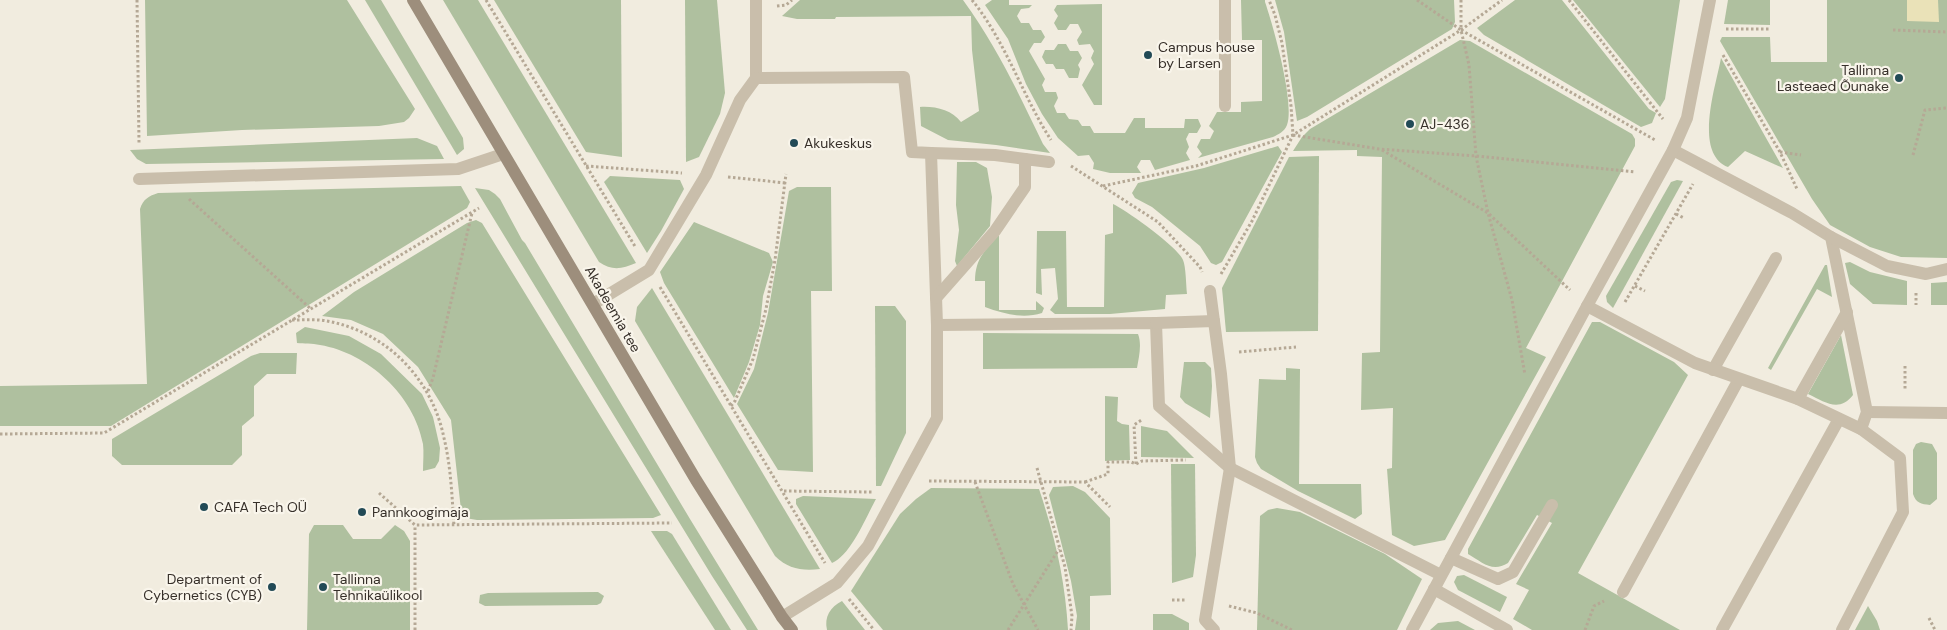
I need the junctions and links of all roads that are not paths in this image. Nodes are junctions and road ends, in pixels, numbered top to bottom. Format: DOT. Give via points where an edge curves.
graph roads {
  1 [pos="413,0"];
  2 [pos="756,0"];
  3 [pos="1225,0"];
  4 [pos="1710,0"];
  5 [pos="756,78"];
  6 [pos="1226,106"];
  7 [pos="1673,150"];
  8 [pos="931,153"];
  9 [pos="503,154"];
  10 [pos="1025,159"];
  11 [pos="1049,162"];
  12 [pos="139,179"];
  13 [pos="1831,237"];
  14 [pos="1776,258"];
  15 [pos="1947,269"];
  16 [pos="1210,291"];
  17 [pos="936,298"];
  18 [pos="593,304"];
  19 [pos="1586,306"];
  20 [pos="1848,312"];
  21 [pos="1214,321"];
  22 [pos="1156,323"];
  23 [pos="937,325"];
  24 [pos="1713,370"];
  25 [pos="1739,379"];
  26 [pos="1798,399"];
  27 [pos="1867,412"];
  28 [pos="1947,413"];
  29 [pos="1839,419"];
  30 [pos="1861,429"];
  31 [pos="1230,468"];
  32 [pos="1552,505"];
  33 [pos="1451,558"];
  34 [pos="1441,575"];
  35 [pos="1434,589"];
  36 [pos="1623,592"];
  37 [pos="782,617"];
  38 [pos="792,630"];
  39 [pos="1214,630"];
  40 [pos="1412,630"];
  41 [pos="1508,630"];
  42 [pos="1722,630"];
  43 [pos="1842,630"];
  1 -- 9 [label="main road, Akadeemia tee"];
  2 -- 5 [label="street"];
  3 -- 6 [label="street"];
  4 -- 7 [label="street" via="1687,118"];
  5 -- 8 [label="street" via="904,77 912,152"];
  5 -- 18 [label="street" via="740,100 706,175 649,270"];
  7 -- 13 [label="street"];
  7 -- 19 [label="street"];
  8 -- 10 [label="street"];
  8 -- 17 [label="street"];
  9 -- 12 [label="street" via="458,169"];
  9 -- 18 [label="main road, Akadeemia tee"];
  10 -- 11 [label="street"];
  10 -- 17 [label="street" via="1025,186 995,230"];
  13 -- 15 [label="street" via="1887,266 1926,274"];
  13 -- 20 [label="street"];
  14 -- 24 [label="street"];
  16 -- 21 [label="street"];
  17 -- 23 [label="street"];
  18 -- 37 [label="main road, Akadeemia tee" via="696,480"];
  19 -- 24 [label="street"];
  19 -- 33 [label="street"];
  20 -- 26 [label="street"];
  20 -- 27 [label="street"];
  21 -- 22 [label="street"];
  21 -- 31 [label="street"];
  22 -- 23 [label="street"];
  22 -- 31 [label="street" via="1159,406"];
  23 -- 37 [label="street" via="937,418 868,546 837,582"];
  24 -- 25 [label="street"];
  25 -- 26 [label="street"];
  25 -- 36 [label="street"];
  26 -- 29 [label="street"];
  27 -- 28 [label="street"];
  27 -- 30 [label="street"];
  29 -- 30 [label="street"];
  29 -- 42 [label="street"];
  30 -- 43 [label="street" via="1900,458 1903,512"];
  31 -- 34 [label="street"];
  31 -- 39 [label="street" via="1205,620"];
  32 -- 33 [label="street" via="1513,572 1498,580"];
  33 -- 34 [label="street"];
  34 -- 35 [label="street"];
  35 -- 40 [label="street"];
  35 -- 41 [label="street"];
  37 -- 38 [label="main road, Akadeemia tee"];
}
